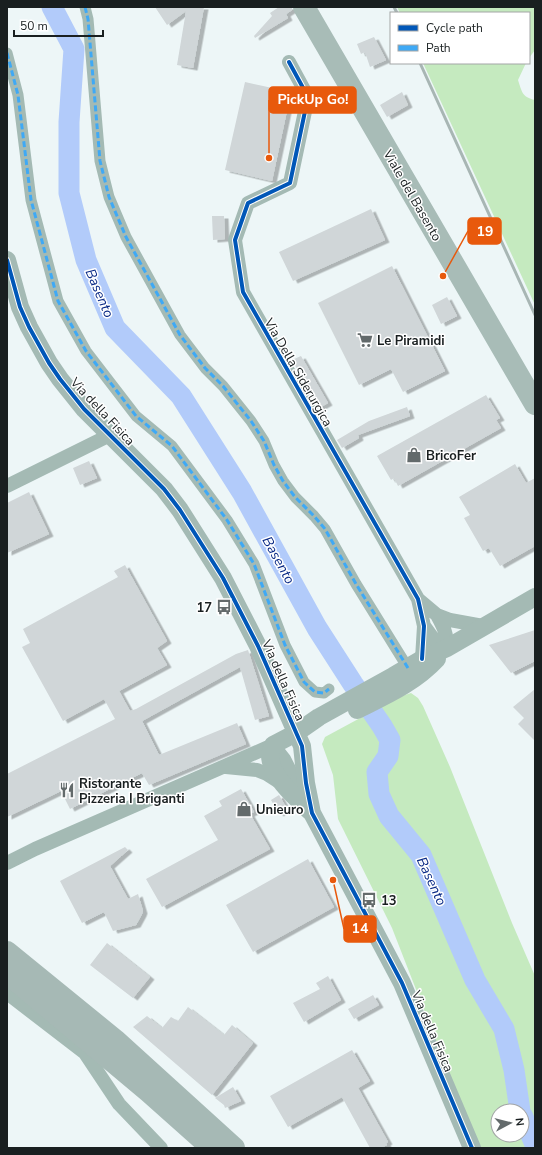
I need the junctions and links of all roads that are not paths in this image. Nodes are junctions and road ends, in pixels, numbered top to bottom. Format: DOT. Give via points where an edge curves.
graph roads {
  1 [pos="85,7"];
  2 [pos="304,7"];
  3 [pos="7,53"];
  4 [pos="288,62"];
  5 [pos="7,260"];
  6 [pos="535,404"];
  7 [pos="110,435"];
  8 [pos="7,486"];
  9 [pos="535,597"];
  10 [pos="418,599"];
  11 [pos="437,615"];
  12 [pos="424,626"];
  13 [pos="483,626"];
  14 [pos="447,648"];
  15 [pos="406,673"];
  16 [pos="329,689"];
  17 [pos="296,733"];
  18 [pos="273,745"];
  19 [pos="225,766"];
  20 [pos="282,784"];
  21 [pos="312,813"];
  22 [pos="7,863"];
  23 [pos="7,952"];
  24 [pos="7,973"];
  25 [pos="7,993"];
  26 [pos="161,1148"];
  27 [pos="212,1148"];
  28 [pos="234,1148"];
  29 [pos="472,1148"];
  1 -- 15 [label="street" via="100,161 109,197 126,237 180,335 251,421 264,441 283,481 325,529"];
  2 -- 6 [label="main road, Viale del Basento"];
  3 -- 16 [label="street" via="18,95 31,200 58,301 86,351 136,416 172,446 227,520 254,564 286,645 304,682 315,692 324,693"];
  4 -- 10 [label="street, Via Della Siderurgica" via="308,97 290,183 248,203 235,240 243,292"];
  5 -- 7 [label="street, Via della Fisica" via="20,307 39,347 72,394"];
  7 -- 8 [label="street"];
  7 -- 17 [label="street, Via della Fisica" via="164,489 201,542 244,618"];
  9 -- 13 [label="street"];
  10 -- 11 [label="street, Via Della Siderurgica"];
  10 -- 12 [label="street, Via Della Siderurgica"];
  11 -- 13 [label="street, Via Della Siderurgica"];
  11 -- 14 [label="street, Via Della Siderurgica" via="445,629"];
  12 -- 14 [label="street, Via Della Siderurgica" via="435,641"];
  12 -- 15 [label="street, Via Della Siderurgica"];
  13 -- 14 [label="street"];
  14 -- 15 [label="street"];
  14 -- 15 [label="street" via="424,671"];
  15 -- 17 [label="street" via="321,722"];
  17 -- 18 [label="street"];
  17 -- 21 [label="street, Via della Fisica" via="302,746"];
  18 -- 19 [label="street"];
  18 -- 20 [label="street, Via della Fisica" via="270,754 272,764"];
  18 -- 21 [label="street" via="284,759"];
  19 -- 20 [label="street" via="257,770"];
  19 -- 22 [label="street"];
  20 -- 21 [label="street, Via della Fisica"];
  21 -- 29 [label="street, Via della Fisica" via="402,983"];
  23 -- 28 [label="highway" via="115,1040"];
  24 -- 27 [label="highway" via="148,1090"];
  25 -- 26 [label="street" via="85,1053 119,1104"];
}
